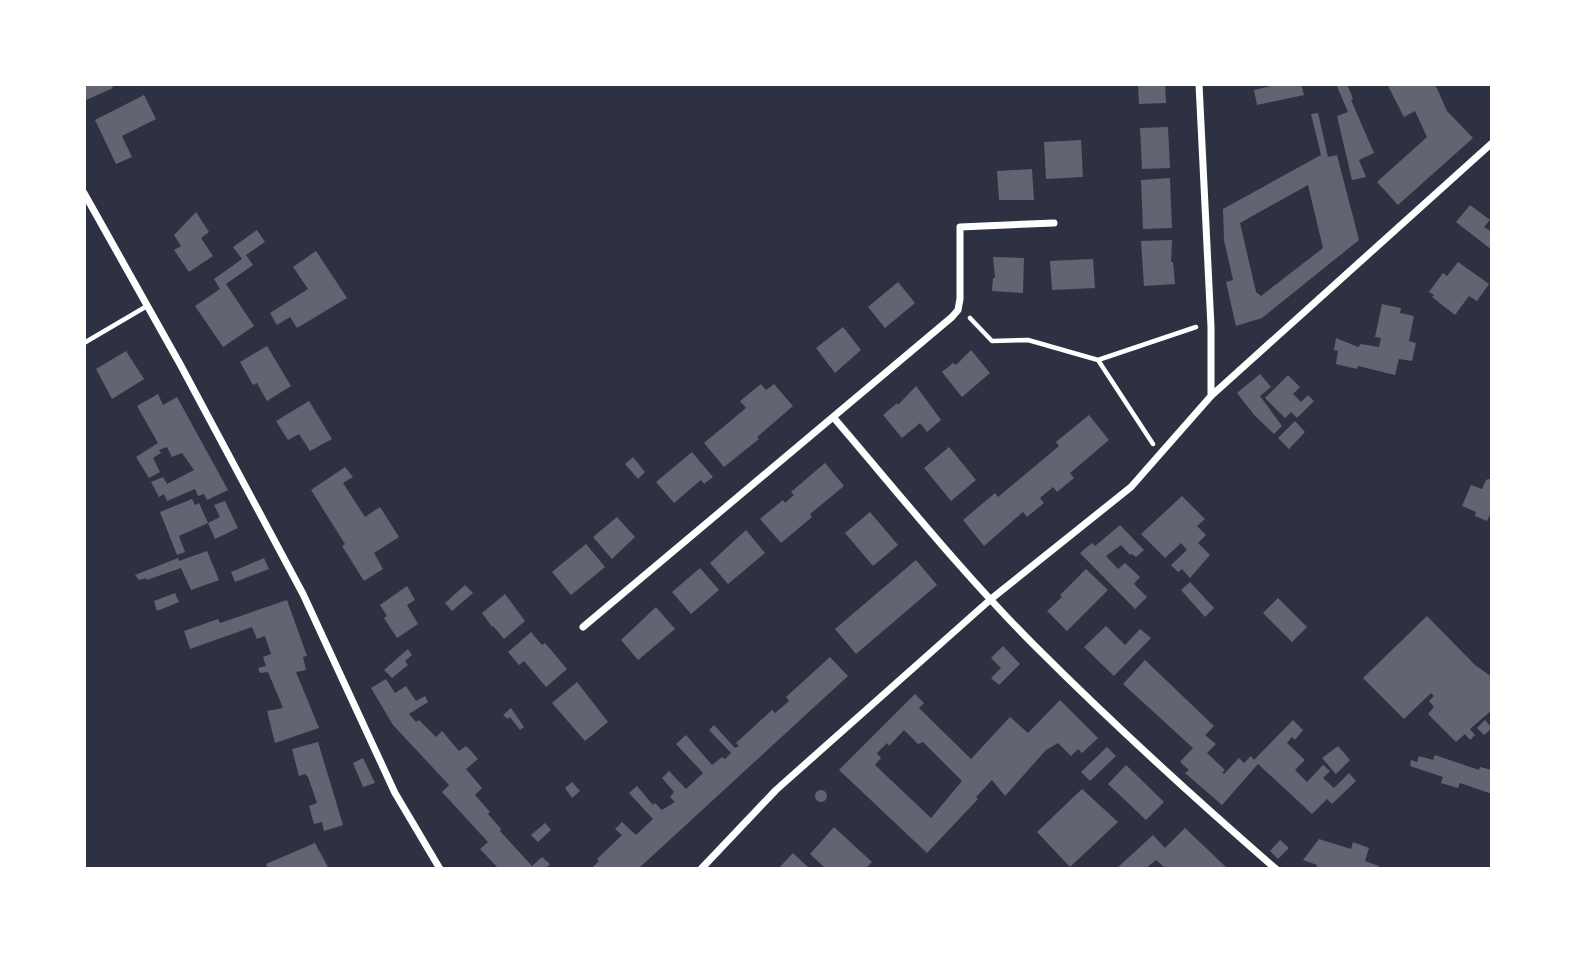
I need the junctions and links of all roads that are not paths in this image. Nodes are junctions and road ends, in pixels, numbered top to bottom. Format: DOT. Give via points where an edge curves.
graph roads {
  1 [pos="1199,84"];
  2 [pos="1492,143"];
  3 [pos="84,194"];
  4 [pos="1054,223"];
  5 [pos="147,306"];
  6 [pos="84,343"];
  7 [pos="1212,396"];
  8 [pos="834,418"];
  9 [pos="991,599"];
  10 [pos="583,627"];
  11 [pos="440,869"];
  12 [pos="701,869"];
  13 [pos="1276,869"];
  1 -- 7 [label="street"];
  2 -- 7 [label="street"];
  3 -- 5 [label="street"];
  4 -- 8 [label="street" via="960,227 958,310"];
  5 -- 6 [label="lane"];
  5 -- 11 [label="street" via="303,594 395,793"];
  7 -- 9 [label="street" via="1131,487"];
  8 -- 9 [label="street"];
  8 -- 10 [label="street"];
  9 -- 12 [label="street" via="776,790"];
  9 -- 13 [label="street" via="1168,774"];
}
